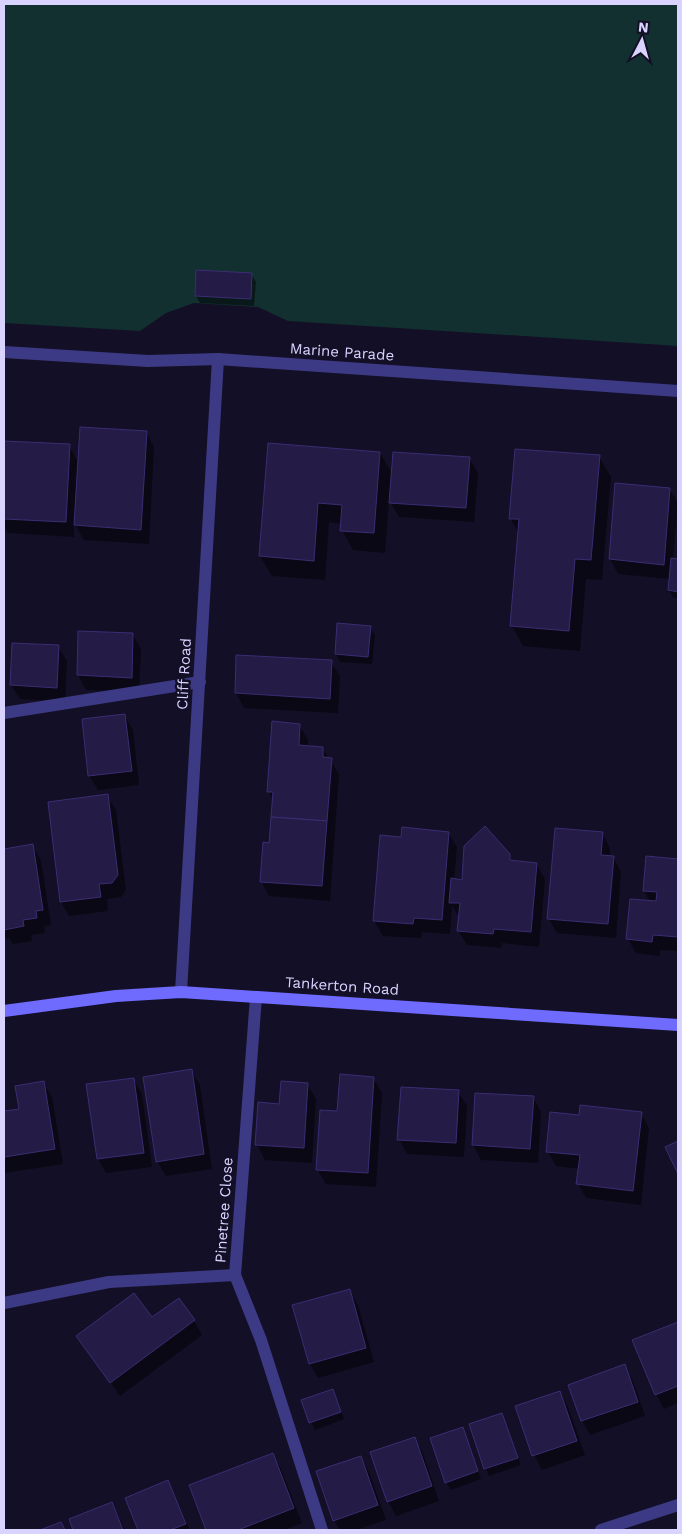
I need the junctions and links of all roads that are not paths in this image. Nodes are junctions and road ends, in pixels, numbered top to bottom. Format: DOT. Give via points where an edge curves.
graph roads {
  1 [pos="4,352"];
  2 [pos="218,359"];
  3 [pos="678,390"];
  4 [pos="200,682"];
  5 [pos="4,713"];
  6 [pos="181,992"];
  7 [pos="256,997"];
  8 [pos="4,1011"];
  9 [pos="678,1025"];
  10 [pos="235,1275"];
  11 [pos="4,1303"];
  12 [pos="678,1505"];
  13 [pos="322,1530"];
  14 [pos="601,1530"];
  1 -- 2 [label="street, Marine Parade" via="148,361"];
  2 -- 3 [label="street, Marine Parade"];
  2 -- 4 [label="street, Cliff Road"];
  4 -- 5 [label="street"];
  4 -- 6 [label="street, Cliff Road"];
  6 -- 7 [label="main road, Tankerton Road"];
  6 -- 8 [label="main road, Tankerton Road" via="116,996"];
  7 -- 9 [label="main road, Tankerton Road"];
  7 -- 10 [label="street, Pinetree Close"];
  10 -- 11 [label="street" via="108,1282"];
  10 -- 13 [label="street, Pinetree Close" via="261,1340"];
  12 -- 14 [label="street"];
}
